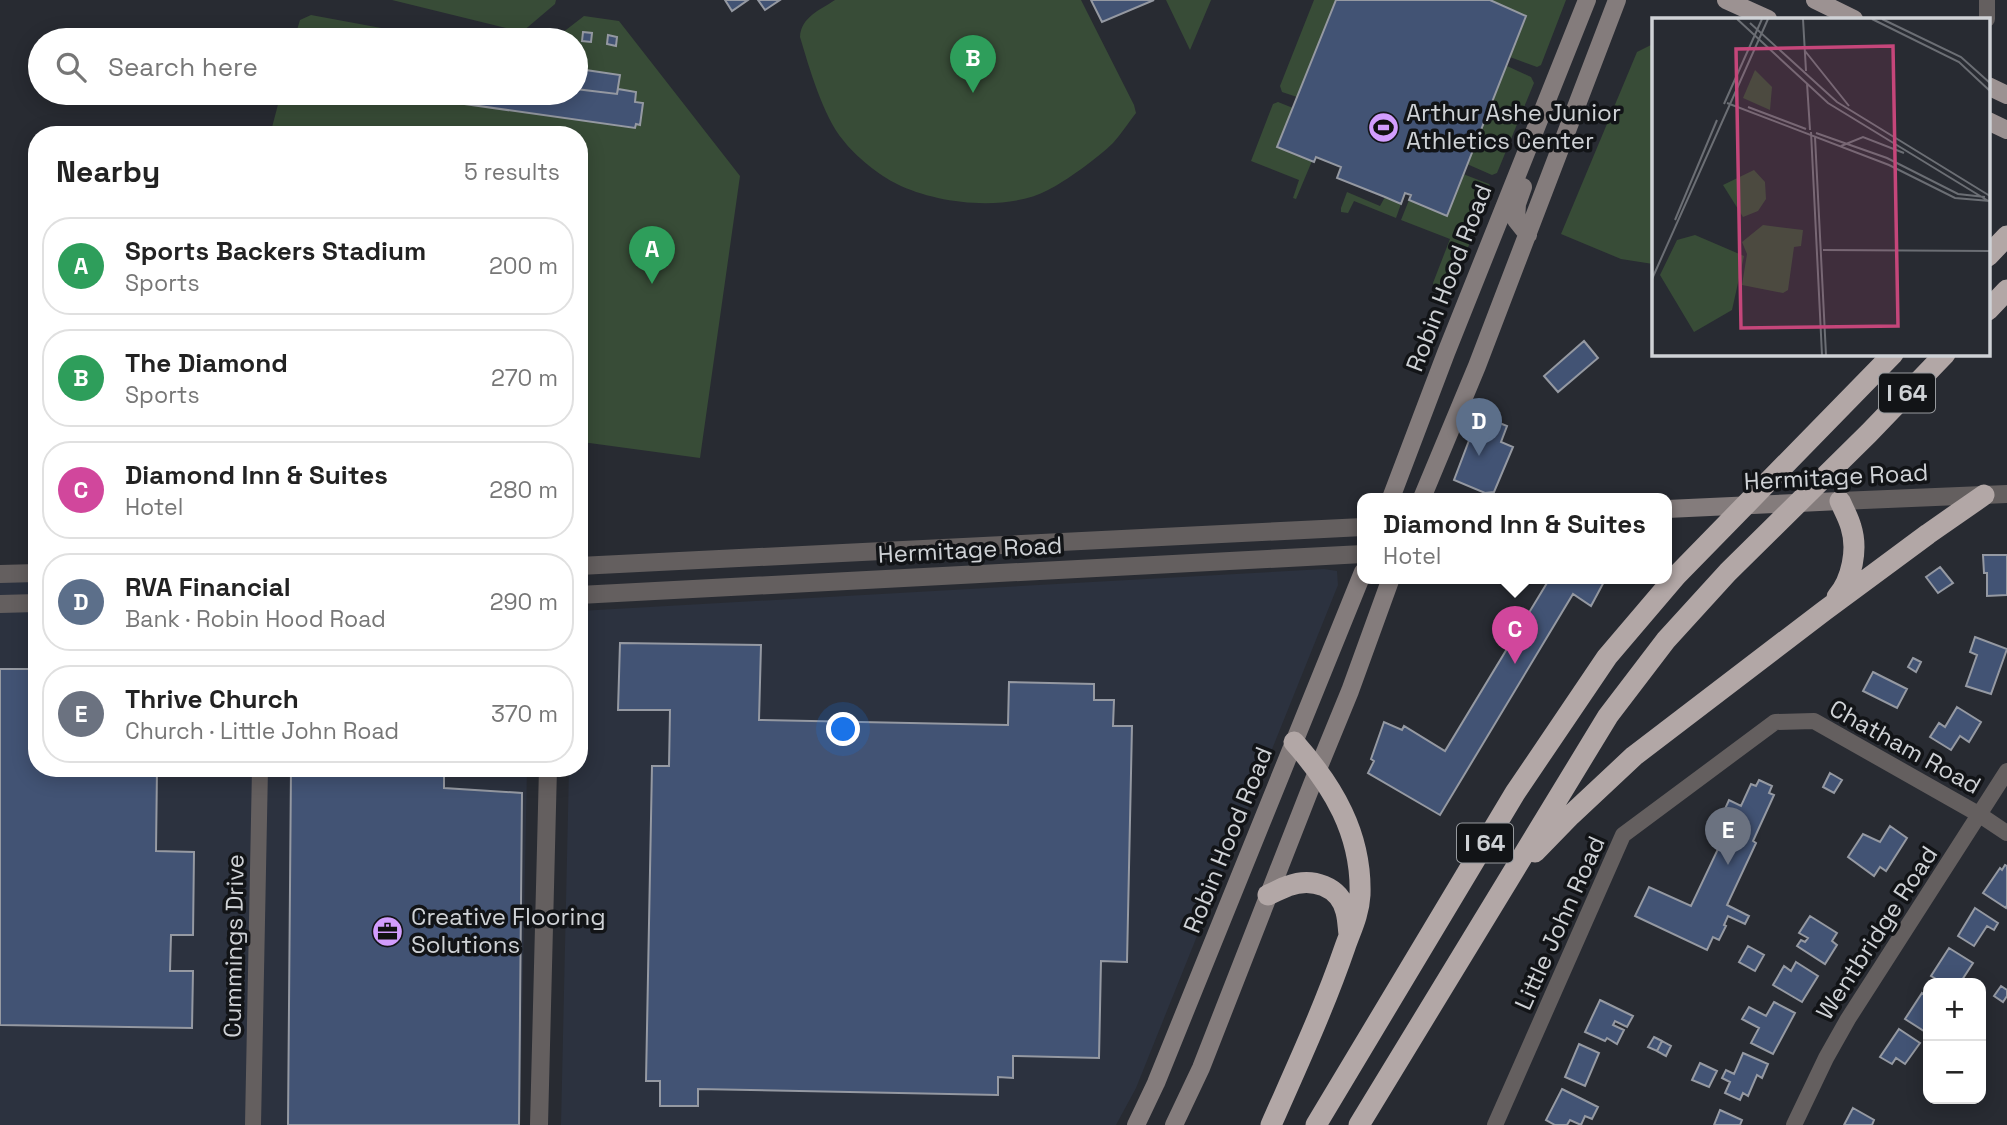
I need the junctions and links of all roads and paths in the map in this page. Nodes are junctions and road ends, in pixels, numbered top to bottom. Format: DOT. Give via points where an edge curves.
graph roads {
  1 [pos="1587,0"];
  2 [pos="1617,0"];
  3 [pos="1726,0"];
  4 [pos="1815,0"];
  5 [pos="1987,0"];
  6 [pos="1766,18"];
  7 [pos="1852,18"];
  8 [pos="1987,18"];
  9 [pos="1990,87"];
  10 [pos="2007,95"];
  11 [pos="1990,122"];
  12 [pos="1534,130"];
  13 [pos="2007,131"];
  14 [pos="1528,234"];
  15 [pos="2007,236"];
  16 [pos="1990,254"];
  17 [pos="2007,290"];
  18 [pos="1990,308"];
  19 [pos="1892,355"];
  20 [pos="1944,355"];
  21 [pos="1393,493"];
  22 [pos="1424,493"];
  23 [pos="2007,494"];
  24 [pos="1984,495"];
  25 [pos="1840,502"];
  26 [pos="1672,509"];
  27 [pos="1357,527"];
  28 [pos="1357,554"];
  29 [pos="588,566"];
  30 [pos="28,573"];
  31 [pos="0,574"];
  32 [pos="1672,581"];
  33 [pos="1358,584"];
  34 [pos="1389,584"];
  35 [pos="1669,584"];
  36 [pos="588,595"];
  37 [pos="28,603"];
  38 [pos="0,604"];
  39 [pos="1824,611"];
  40 [pos="1775,722"];
  41 [pos="1294,742"];
  42 [pos="1318,769"];
  43 [pos="2007,771"];
  44 [pos="260,777"];
  45 [pos="548,777"];
  46 [pos="1980,815"];
  47 [pos="2007,833"];
  48 [pos="1505,884"];
  49 [pos="1268,895"];
  50 [pos="1349,935"];
  51 [pos="253,1125"];
  52 [pos="539,1125"];
  53 [pos="1136,1125"];
  54 [pos="1174,1125"];
  55 [pos="1271,1125"];
  56 [pos="1316,1125"];
  57 [pos="1359,1125"];
  58 [pos="1495,1125"];
  59 [pos="1794,1125"];
  1 -- 12 [label="main road, Robin Hood Road"];
  2 -- 14 [label="main road"];
  3 -- 6 [label="main road"];
  4 -- 7 [label="main road"];
  5 -- 8 [label="street"];
  9 -- 10 [label="main road"];
  11 -- 13 [label="main road"];
  12 -- 14 [label="main road" via="1534,158 1517,204 1516,220"];
  12 -- 21 [label="main road, Robin Hood Road"];
  14 -- 22 [label="main road"];
  15 -- 16 [label="highway"];
  17 -- 18 [label="highway"];
  19 -- 32 [label="highway, I 64"];
  20 -- 48 [label="highway, I 64" via="1666,640 1608,716"];
  23 -- 24 [label="street, Hermitage Road"];
  24 -- 25 [label="street, Hermitage Road"];
  24 -- 39 [label="highway"];
  25 -- 26 [label="main road, Hermitage Road"];
  25 -- 39 [label="highway" via="1851,527 1852,559 1842,591"];
  27 -- 29 [label="street, Hermitage Road"];
  28 -- 36 [label="street, Hermitage Road"];
  30 -- 31 [label="street"];
  33 -- 41 [label="main road, Robin Hood Road"];
  34 -- 42 [label="main road"];
  35 -- 56 [label="highway, I 64" via="1607,657 1515,793"];
  37 -- 38 [label="street"];
  39 -- 48 [label="highway" via="1634,756"];
  40 -- 46 [label="street, Chatham Road" via="1814,721"];
  40 -- 58 [label="street, Little John Road" via="1623,835"];
  41 -- 42 [label="highway"];
  41 -- 53 [label="main road, Robin Hood Road"];
  42 -- 49 [label="main road"];
  42 -- 50 [label="highway" via="1340,805 1354,845 1360,897"];
  43 -- 46 [label="street, Wentbridge Road"];
  44 -- 51 [label="street, Cummings Drive"];
  45 -- 52 [label="street"];
  46 -- 47 [label="street, Chatham Road"];
  46 -- 59 [label="street, Wentbridge Road" via="1848,1019"];
  48 -- 57 [label="highway, I 64"];
  49 -- 50 [label="highway" via="1291,884 1328,887 1347,912"];
  49 -- 54 [label="main road"];
  50 -- 55 [label="highway" via="1330,991"];
}
